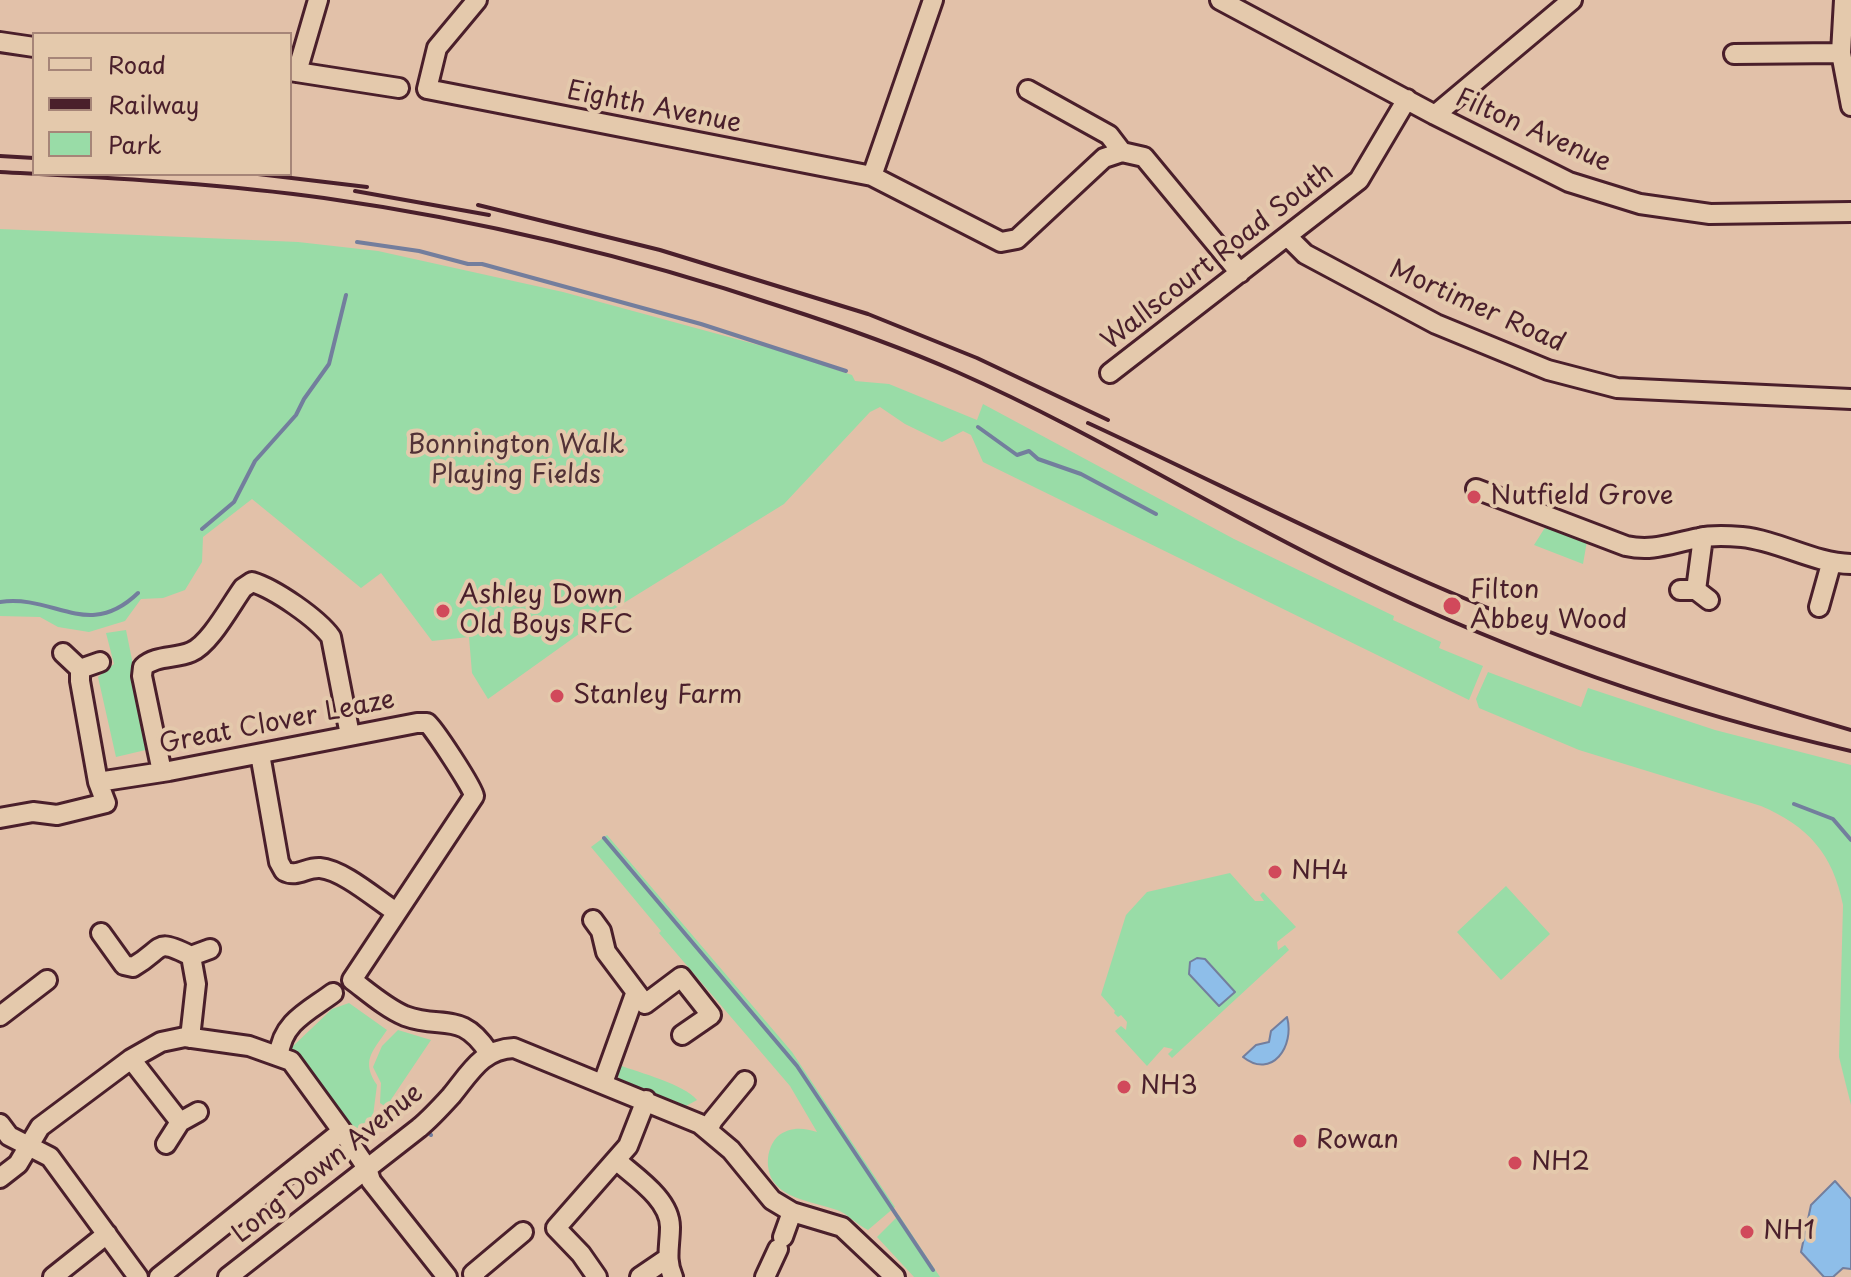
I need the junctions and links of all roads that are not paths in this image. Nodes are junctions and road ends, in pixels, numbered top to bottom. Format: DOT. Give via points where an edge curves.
graph roads {
  1 [pos="318,0"];
  2 [pos="477,0"];
  3 [pos="933,0"];
  4 [pos="1220,0"];
  5 [pos="1572,0"];
  6 [pos="1844,0"];
  7 [pos="0,42"];
  8 [pos="32,47"];
  9 [pos="1841,53"];
  10 [pos="1734,54"];
  11 [pos="293,71"];
  12 [pos="399,88"];
  13 [pos="1028,90"];
  14 [pos="1407,99"];
  15 [pos="1851,106"];
  16 [pos="1435,115"];
  17 [pos="1122,152"];
  18 [pos="872,176"];
  19 [pos="1851,212"];
  20 [pos="1287,236"];
  21 [pos="1240,273"];
  22 [pos="1110,373"];
  23 [pos="1851,399"];
  24 [pos="1476,489"];
  25 [pos="1703,537"];
  26 [pos="1831,564"];
  27 [pos="1851,564"];
  28 [pos="1695,593"];
  29 [pos="1820,610"];
  30 [pos="63,653"];
  31 [pos="100,662"];
  32 [pos="80,669"];
  33 [pos="350,735"];
  34 [pos="260,754"];
  35 [pos="162,772"];
  36 [pos="98,782"];
  37 [pos="0,818"];
  38 [pos="396,912"];
  39 [pos="593,920"];
  40 [pos="101,933"];
  41 [pos="210,949"];
  42 [pos="191,956"];
  43 [pos="47,980"];
  44 [pos="333,993"];
  45 [pos="635,994"];
  46 [pos="0,1016"];
  47 [pos="682,1035"];
  48 [pos="190,1038"];
  49 [pos="489,1053"];
  50 [pos="279,1055"];
  51 [pos="131,1059"];
  52 [pos="745,1081"];
  53 [pos="603,1083"];
  54 [pos="646,1100"];
  55 [pos="198,1112"];
  56 [pos="180,1122"];
  57 [pos="0,1124"];
  58 [pos="708,1130"];
  59 [pos="342,1131"];
  60 [pos="166,1144"];
  61 [pos="28,1145"];
  62 [pos="616,1160"];
  63 [pos="367,1168"];
  64 [pos="0,1178"];
  65 [pos="792,1212"];
  66 [pos="523,1232"];
  67 [pos="107,1234"];
  68 [pos="668,1258"];
  69 [pos="53,1277"];
  70 [pos="138,1277"];
  71 [pos="159,1277"];
  72 [pos="228,1277"];
  73 [pos="447,1277"];
  74 [pos="475,1277"];
  75 [pos="597,1277"];
  76 [pos="640,1277"];
  77 [pos="673,1277"];
  78 [pos="765,1277"];
  79 [pos="895,1277"];
  1 -- 11 [label="street"];
  2 -- 18 [label="street, Eighth Avenue" via="437,48 427,89"];
  3 -- 18 [label="street"];
  4 -- 14 [label="street, Filton Avenue"];
  5 -- 16 [label="street"];
  6 -- 9 [label="street"];
  7 -- 8 [label="street"];
  9 -- 10 [label="street"];
  9 -- 15 [label="street"];
  11 -- 12 [label="street"];
  13 -- 17 [label="street" via="1109,135"];
  14 -- 16 [label="street, Filton Avenue"];
  14 -- 20 [label="street, Wallscourt Road South" via="1359,180"];
  16 -- 19 [label="street, Filton Avenue" via="1569,182 1640,204 1710,214"];
  17 -- 18 [label="street, Eighth Avenue" via="1104,158 1017,239 1001,242"];
  17 -- 21 [label="street" via="1144,157"];
  20 -- 21 [label="street, Wallscourt Road South"];
  20 -- 23 [label="street, Mortimer Road" via="1305,254 1436,324 1548,370 1617,388"];
  21 -- 22 [label="street, Wallscourt Road South"];
  24 -- 25 [label="street" via="1626,546 1646,550"];
  25 -- 26 [label="street" via="1744,537"];
  25 -- 28 [label="street"];
  26 -- 27 [label="street"];
  26 -- 29 [label="street"];
  30 -- 32 [label="street"];
  31 -- 32 [label="street"];
  32 -- 36 [label="street"];
  33 -- 34 [label="street, Great Clover Leaze"];
  33 -- 35 [label="street" via="331,637 312,618 252,582 200,647 143,667"];
  33 -- 38 [label="street, Great Clover Leaze" via="427,723 472,787 474,796"];
  34 -- 35 [label="street, Great Clover Leaze"];
  34 -- 38 [label="street" via="284,871 298,874 317,867 337,872"];
  35 -- 36 [label="street, Great Clover Leaze"];
  36 -- 37 [label="street" via="106,803 96,807"];
  38 -- 49 [label="street, Great Clover Leaze" via="352,980 404,1015 473,1032"];
  39 -- 45 [label="street" via="606,952"];
  40 -- 42 [label="street" via="124,965 133,967 168,945"];
  41 -- 42 [label="street"];
  42 -- 48 [label="street" via="196,984"];
  43 -- 46 [label="street"];
  44 -- 50 [label="street" via="291,1024 280,1038"];
  45 -- 47 [label="street" via="645,1004 681,977 711,1015"];
  45 -- 53 [label="street"];
  48 -- 50 [label="street"];
  48 -- 51 [label="street" via="161,1042"];
  49 -- 53 [label="street" via="514,1048"];
  49 -- 63 [label="street, Long Down Avenue" via="431,1118"];
  50 -- 59 [label="street" via="291,1061"];
  51 -- 56 [label="street"];
  51 -- 61 [label="street" via="40,1127"];
  52 -- 58 [label="street"];
  53 -- 54 [label="street"];
  54 -- 58 [label="street"];
  54 -- 62 [label="street" via="632,1139"];
  55 -- 56 [label="street"];
  56 -- 60 [label="street"];
  57 -- 61 [label="street" via="9,1136"];
  58 -- 65 [label="street" via="763,1192"];
  59 -- 63 [label="street"];
  59 -- 71 [label="street"];
  61 -- 64 [label="street" via="18,1164"];
  61 -- 67 [label="street" via="50,1157"];
  62 -- 68 [label="street" via="663,1206 670,1221"];
  62 -- 75 [label="street" via="556,1228"];
  63 -- 72 [label="street, Long Down Avenue"];
  63 -- 73 [label="street" via="371,1181"];
  65 -- 78 [label="street"];
  65 -- 79 [label="street" via="842,1227"];
  66 -- 74 [label="street"];
  67 -- 69 [label="street"];
  67 -- 70 [label="street"];
  68 -- 76 [label="street"];
  68 -- 77 [label="street"];
}
